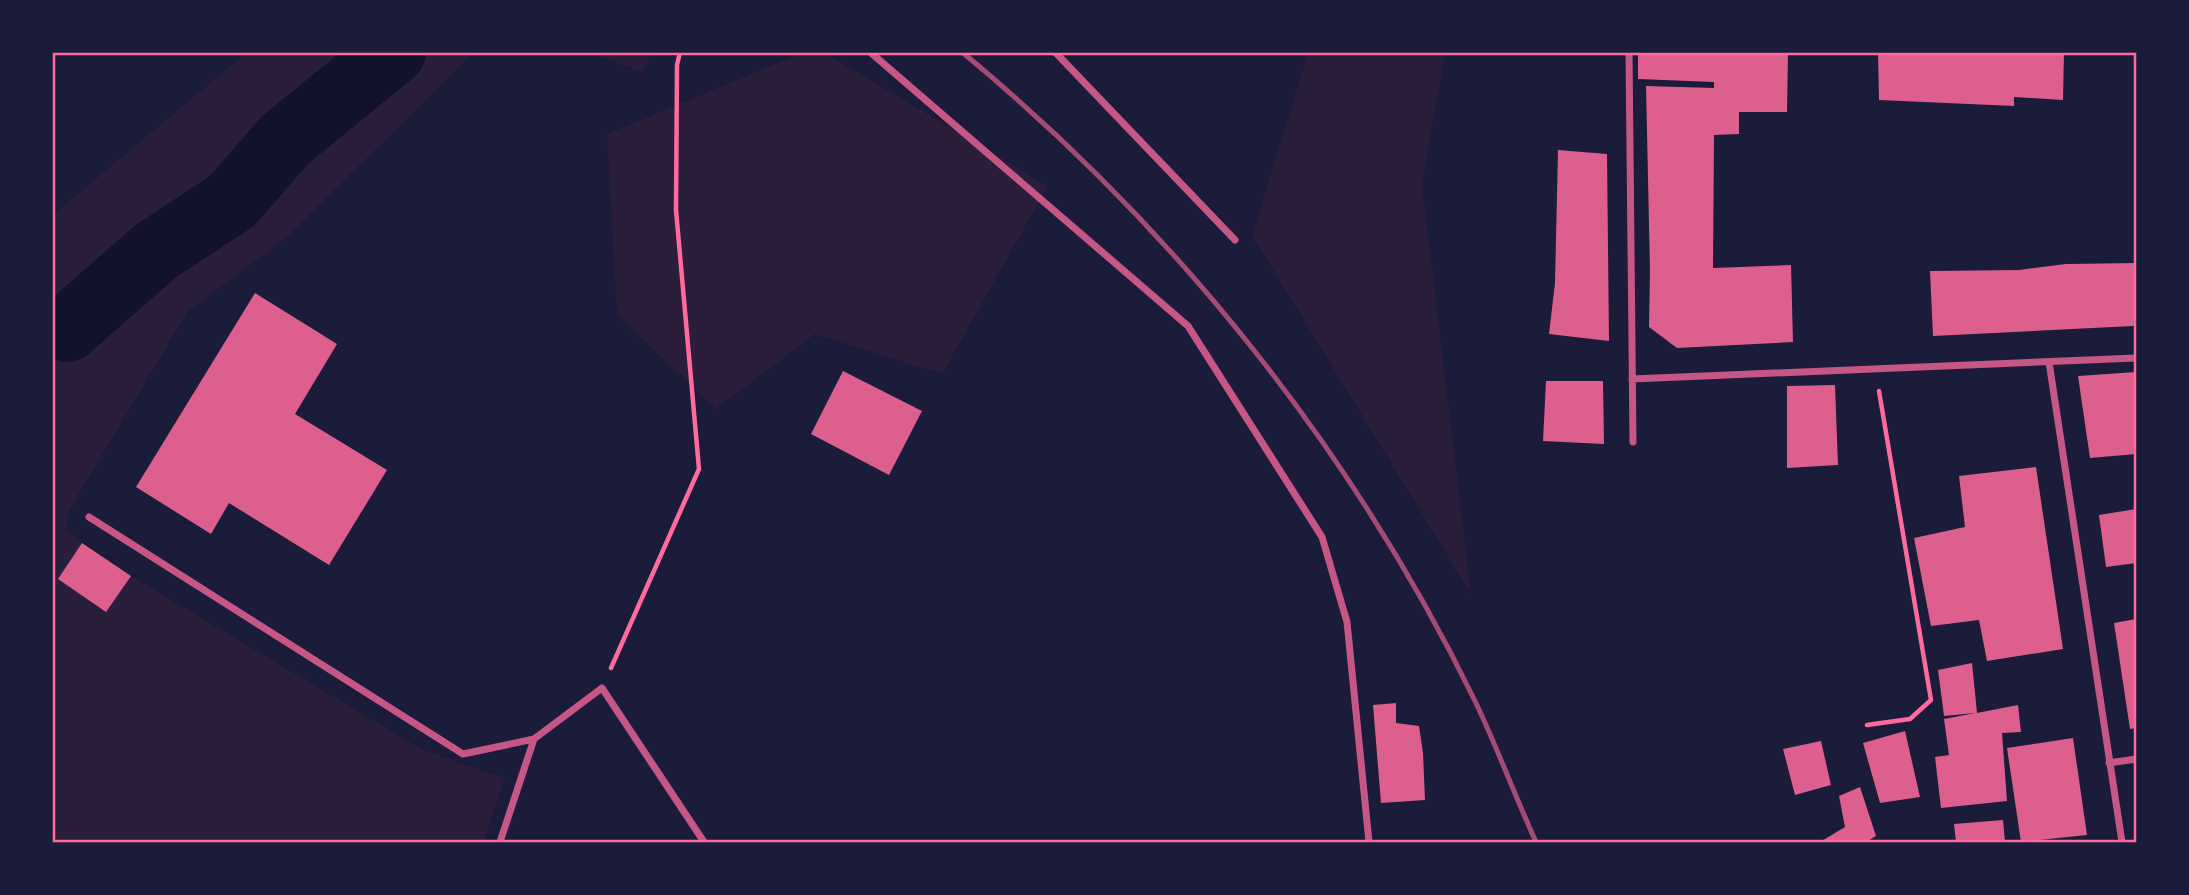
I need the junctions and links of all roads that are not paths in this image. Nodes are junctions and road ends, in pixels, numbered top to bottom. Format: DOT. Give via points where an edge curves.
graph roads {
  1 [pos="870,52"];
  2 [pos="1055,52"];
  3 [pos="1629,52"];
  4 [pos="1235,240"];
  5 [pos="2137,358"];
  6 [pos="2049,362"];
  7 [pos="1632,379"];
  8 [pos="1633,442"];
  9 [pos="89,517"];
  10 [pos="534,739"];
  11 [pos="2137,759"];
  12 [pos="2109,763"];
  13 [pos="500,842"];
  14 [pos="705,842"];
  15 [pos="1369,842"];
  16 [pos="2122,842"];
  1 -- 15 [label="street" via="1188,326 1322,537 1348,622"];
  2 -- 4 [label="street"];
  3 -- 7 [label="street"];
  5 -- 6 [label="street"];
  6 -- 7 [label="street"];
  6 -- 12 [label="street"];
  7 -- 8 [label="street"];
  9 -- 10 [label="street" via="463,754"];
  10 -- 13 [label="street"];
  10 -- 14 [label="street" via="602,688"];
  11 -- 12 [label="street"];
  12 -- 16 [label="street"];
}
